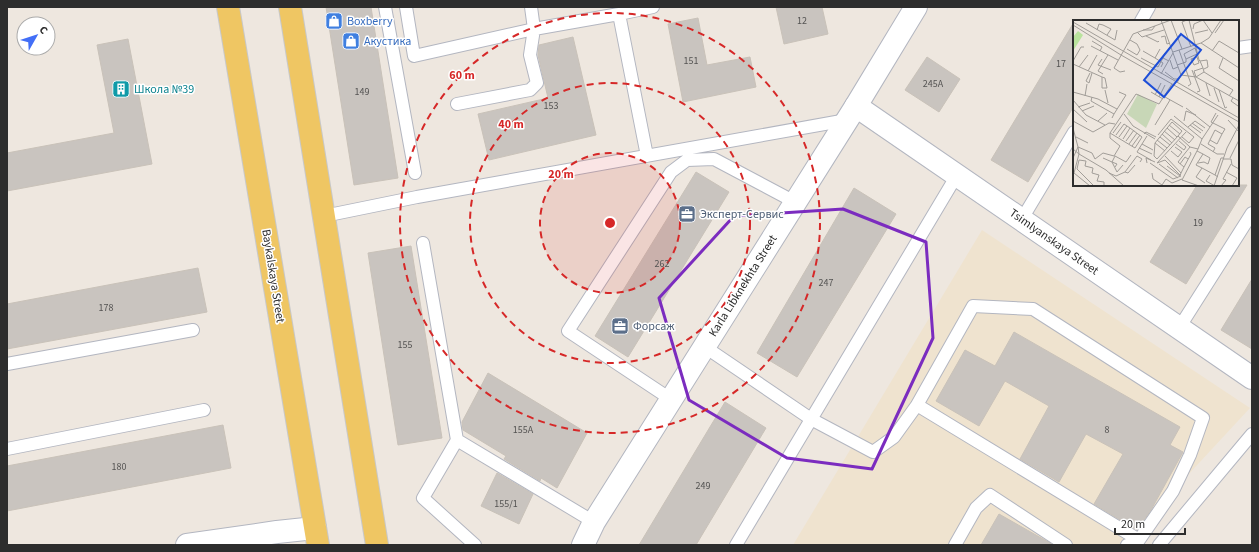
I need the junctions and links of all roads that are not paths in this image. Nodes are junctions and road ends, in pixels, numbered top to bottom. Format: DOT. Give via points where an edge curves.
graph roads {
  1 [pos="228,7"];
  2 [pos="290,7"];
  3 [pos="385,7"];
  4 [pos="406,7"];
  5 [pos="531,7"];
  6 [pos="653,7"];
  7 [pos="916,7"];
  8 [pos="1149,7"];
  9 [pos="619,14"];
  10 [pos="1142,20"];
  11 [pos="534,28"];
  12 [pos="1252,46"];
  13 [pos="1239,48"];
  14 [pos="457,104"];
  15 [pos="851,113"];
  16 [pos="1073,134"];
  17 [pos="647,156"];
  18 [pos="415,173"];
  19 [pos="957,175"];
  20 [pos="796,202"];
  21 [pos="1252,213"];
  22 [pos="324,216"];
  23 [pos="1022,219"];
  24 [pos="423,243"];
  25 [pos="1179,328"];
  26 [pos="193,330"];
  27 [pos="704,347"];
  28 [pos="7,364"];
  29 [pos="1252,378"];
  30 [pos="672,400"];
  31 [pos="917,405"];
  32 [pos="204,410"];
  33 [pos="811,419"];
  34 [pos="1252,434"];
  35 [pos="457,440"];
  36 [pos="7,448"];
  37 [pos="594,522"];
  38 [pos="317,537"];
  39 [pos="1139,540"];
  40 [pos="187,545"];
  41 [pos="376,545"];
  42 [pos="475,545"];
  43 [pos="582,545"];
  44 [pos="736,545"];
  45 [pos="955,545"];
  46 [pos="1066,545"];
  47 [pos="1127,545"];
  48 [pos="1159,545"];
  1 -- 38 [label="main road, Baykalskaya Street"];
  2 -- 22 [label="main road"];
  3 -- 18 [label="lane"];
  4 -- 11 [label="lane" via="414,56"];
  5 -- 11 [label="lane"];
  6 -- 9 [label="lane"];
  7 -- 15 [label="street, Karla Libknekhta Street"];
  8 -- 10 [label="lane"];
  9 -- 11 [label="lane"];
  9 -- 17 [label="lane"];
  11 -- 14 [label="lane" via="530,55 537,83 530,90"];
  12 -- 13 [label="lane"];
  15 -- 17 [label="lane"];
  15 -- 19 [label="street, Tsimlyanskaya Street"];
  15 -- 20 [label="street, Karla Libknekhta Street"];
  16 -- 23 [label="lane"];
  17 -- 22 [label="lane"];
  19 -- 23 [label="street, Tsimlyanskaya Street"];
  19 -- 33 [label="lane"];
  20 -- 27 [label="street, Karla Libknekhta Street"];
  20 -- 30 [label="lane" via="714,159 687,160 672,172 568,331"];
  21 -- 25 [label="lane"];
  22 -- 41 [label="main road"];
  23 -- 25 [label="street, Tsimlyanskaya Street"];
  24 -- 35 [label="lane"];
  25 -- 29 [label="street, Tsimlyanskaya Street"];
  26 -- 28 [label="lane"];
  27 -- 30 [label="street, Karla Libknekhta Street"];
  27 -- 33 [label="lane"];
  30 -- 37 [label="street, Karla Libknekhta Street"];
  31 -- 33 [label="lane" via="894,438 873,452"];
  31 -- 39 [label="lane"];
  31 -- 39 [label="lane" via="973,306 1033,309 1203,418 1190,455 1173,491"];
  32 -- 36 [label="lane"];
  33 -- 44 [label="lane"];
  34 -- 48 [label="lane"];
  35 -- 37 [label="lane"];
  35 -- 42 [label="lane" via="423,498"];
  37 -- 43 [label="street, Karla Libknekhta Street"];
  38 -- 40 [label="street" via="277,532"];
  39 -- 47 [label="lane"];
  45 -- 46 [label="lane" via="976,508 990,495"];
}
